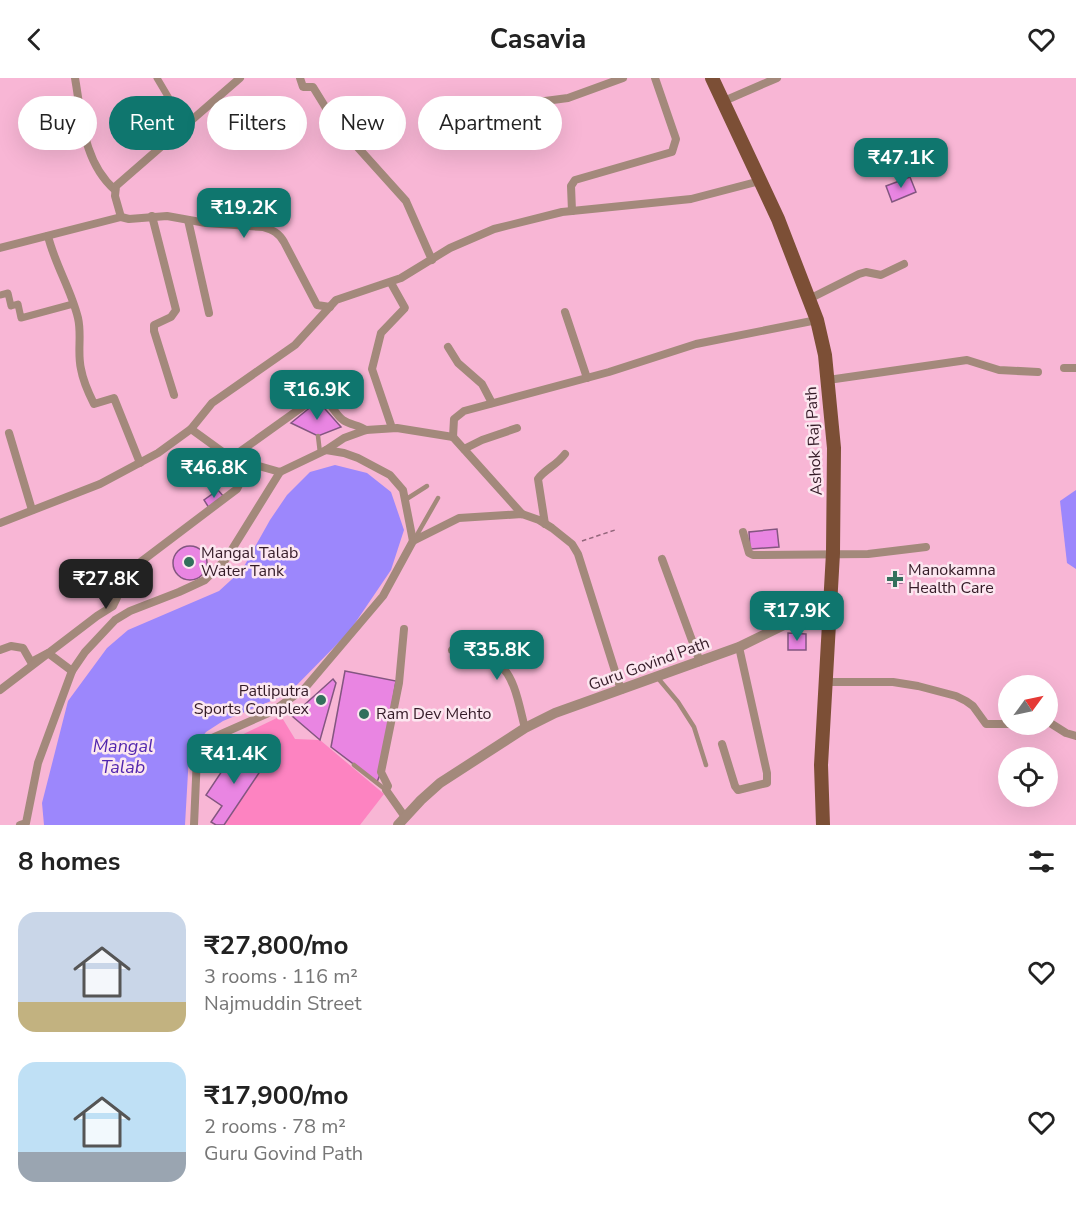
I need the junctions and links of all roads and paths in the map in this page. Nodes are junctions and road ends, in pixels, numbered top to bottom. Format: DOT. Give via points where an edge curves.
graph roads {
  1 [pos="75,78"];
  2 [pos="157,78"];
  3 [pos="240,78"];
  4 [pos="300,78"];
  5 [pos="623,78"];
  6 [pos="654,78"];
  7 [pos="712,78"];
  8 [pos="777,78"];
  9 [pos="168,96"];
  10 [pos="562,99"];
  11 [pos="724,101"];
  12 [pos="195,119"];
  13 [pos="158,150"];
  14 [pos="760,181"];
  15 [pos="115,190"];
  16 [pos="572,211"];
  17 [pos="152,216"];
  18 [pos="121,217"];
  19 [pos="188,220"];
  20 [pos="48,236"];
  21 [pos="0,248"];
  22 [pos="432,260"];
  23 [pos="904,264"];
  24 [pos="391,283"];
  25 [pos="0,295"];
  26 [pos="809,299"];
  27 [pos="74,304"];
  28 [pos="330,307"];
  29 [pos="565,312"];
  30 [pos="209,313"];
  31 [pos="817,320"];
  32 [pos="448,347"];
  33 [pos="1064,368"];
  34 [pos="1076,368"];
  35 [pos="1038,372"];
  36 [pos="587,378"];
  37 [pos="828,380"];
  38 [pos="174,395"];
  39 [pos="492,403"];
  40 [pos="392,428"];
  41 [pos="517,428"];
  42 [pos="191,429"];
  43 [pos="366,430"];
  44 [pos="9,433"];
  45 [pos="318,436"];
  46 [pos="453,437"];
  47 [pos="464,449"];
  48 [pos="323,452"];
  49 [pos="565,454"];
  50 [pos="231,458"];
  51 [pos="140,463"];
  52 [pos="280,472"];
  53 [pos="427,486"];
  54 [pos="438,498"];
  55 [pos="405,500"];
  56 [pos="32,510"];
  57 [pos="522,514"];
  58 [pos="0,523"];
  59 [pos="545,524"];
  60 [pos="615,530"];
  61 [pos="743,532"];
  62 [pos="413,541"];
  63 [pos="572,544"];
  64 [pos="926,547"];
  65 [pos="833,553"];
  66 [pos="662,559"];
  67 [pos="829,603"];
  68 [pos="404,628"];
  69 [pos="740,647"];
  70 [pos="0,650"];
  71 [pos="452,650"];
  72 [pos="48,652"];
  73 [pos="700,662"];
  74 [pos="72,671"];
  75 [pos="657,677"];
  76 [pos="825,682"];
  77 [pos="0,690"];
  78 [pos="621,690"];
  79 [pos="998,724"];
  80 [pos="525,728"];
  81 [pos="1058,728"];
  82 [pos="1076,736"];
  83 [pos="722,744"];
  84 [pos="354,765"];
  85 [pos="706,765"];
  86 [pos="386,790"];
  87 [pos="402,821"];
  88 [pos="24,824"];
  89 [pos="194,825"];
  90 [pos="823,825"];
  1 -- 15 [label="street" via="91,158 104,181"];
  2 -- 9 [label="street"];
  3 -- 12 [label="street"];
  4 -- 22 [label="street" via="303,87 313,87 334,121 406,201"];
  5 -- 10 [label="street"];
  6 -- 16 [label="street" via="676,139 672,152 575,180 571,186"];
  7 -- 11 [label="main road, Ashok Raj Path"];
  8 -- 11 [label="street"];
  11 -- 14 [label="main road, Ashok Raj Path"];
  13 -- 15 [label="street"];
  14 -- 16 [label="street" via="691,199"];
  14 -- 26 [label="main road, Ashok Raj Path"];
  15 -- 18 [label="street"];
  16 -- 22 [label="street" via="494,230"];
  17 -- 18 [label="street"];
  17 -- 19 [label="street"];
  17 -- 38 [label="street" via="176,310 154,325"];
  18 -- 20 [label="street"];
  19 -- 28 [label="street" via="263,227 276,232 317,305"];
  19 -- 30 [label="street"];
  20 -- 21 [label="street"];
  20 -- 27 [label="street"];
  22 -- 24 [label="street"];
  23 -- 26 [label="street" via="881,275 859,274"];
  24 -- 28 [label="street" via="342,297"];
  24 -- 40 [label="street" via="405,308 381,333 372,369"];
  25 -- 27 [label="street" via="8,293 11,306 18,304 21,318"];
  26 -- 31 [label="main road, Ashok Raj Path"];
  27 -- 51 [label="street" via="80,330 81,369 90,396 94,404 114,398"];
  28 -- 42 [label="street" via="295,345 212,404"];
  29 -- 36 [label="street"];
  31 -- 36 [label="street" via="696,344"];
  31 -- 37 [label="main road, Ashok Raj Path"];
  32 -- 39 [label="street" via="458,363 482,384"];
  33 -- 34 [label="street"];
  35 -- 37 [label="street" via="999,370 967,360"];
  36 -- 39 [label="street"];
  37 -- 65 [label="main road, Ashok Raj Path" via="834,448"];
  39 -- 46 [label="street" via="458,414"];
  40 -- 43 [label="street"];
  40 -- 46 [label="street"];
  41 -- 47 [label="street"];
  42 -- 50 [label="street"];
  42 -- 51 [label="street"];
  43 -- 48 [label="street"];
  43 -- 50 [label="street" via="342,420 319,395"];
  44 -- 56 [label="street"];
  45 -- 48 [label="lane"];
  46 -- 47 [label="street"];
  47 -- 57 [label="street"];
  48 -- 52 [label="street"];
  48 -- 55 [label="street" via="358,458 390,475 403,490"];
  49 -- 59 [label="street" via="538,479"];
  50 -- 52 [label="street"];
  50 -- 72 [label="street" via="237,489 136,564 125,577 113,606"];
  51 -- 56 [label="street" via="100,484"];
  52 -- 74 [label="street" via="218,569 205,580 115,620"];
  53 -- 55 [label="lane"];
  54 -- 62 [label="lane"];
  55 -- 62 [label="street"];
  56 -- 58 [label="street"];
  57 -- 59 [label="street"];
  57 -- 62 [label="street" via="459,518"];
  59 -- 63 [label="street"];
  60 -- 63 [label="path"];
  61 -- 65 [label="street" via="753,555"];
  62 -- 89 [label="street" via="382,596 305,688 273,711 210,739 202,747 197,756"];
  63 -- 78 [label="street"];
  64 -- 65 [label="street" via="882,554"];
  65 -- 67 [label="main road, Ashok Raj Path"];
  66 -- 73 [label="street"];
  67 -- 69 [label="street, Guru Govind Path"];
  67 -- 76 [label="main road, Ashok Raj Path"];
  68 -- 86 [label="street" via="399,682 381,772"];
  69 -- 73 [label="street, Guru Govind Path"];
  69 -- 83 [label="street" via="767,783 738,790"];
  70 -- 72 [label="street" via="11,646 23,648 31,662"];
  71 -- 80 [label="street" via="506,670"];
  72 -- 74 [label="street"];
  72 -- 77 [label="street"];
  73 -- 75 [label="street, Guru Govind Path"];
  74 -- 88 [label="street" via="39,763"];
  75 -- 78 [label="street, Guru Govind Path"];
  75 -- 85 [label="lane" via="694,727"];
  76 -- 79 [label="street" via="893,681 918,686 956,696 973,706 986,724"];
  76 -- 90 [label="main road, Ashok Raj Path"];
  78 -- 80 [label="street, Guru Govind Path"];
  80 -- 87 [label="street, Guru Govind Path" via="440,783"];
  81 -- 82 [label="street"];
  84 -- 86 [label="lane"];
  86 -- 87 [label="street"];
}
